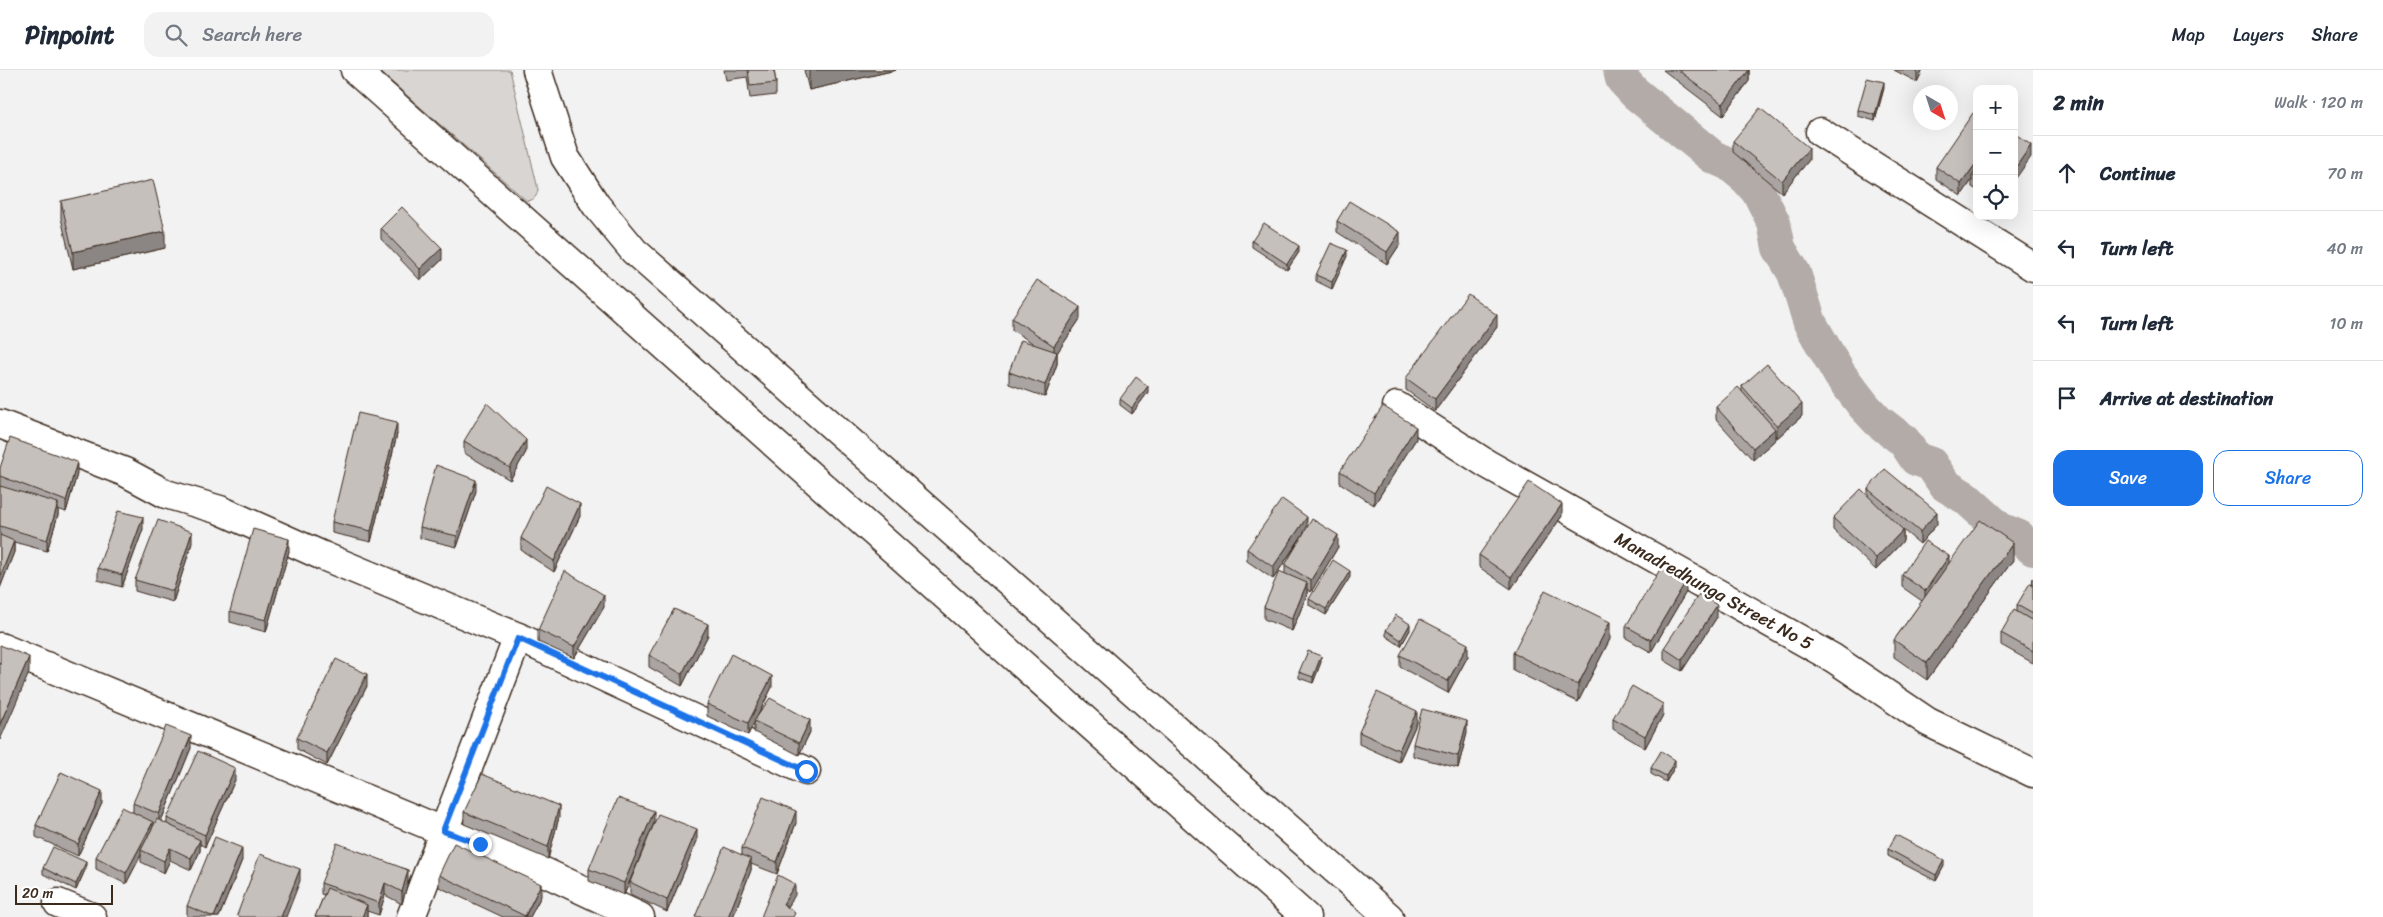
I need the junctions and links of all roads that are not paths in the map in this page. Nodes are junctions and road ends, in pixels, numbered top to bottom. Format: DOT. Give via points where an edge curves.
graph roads {
  1 [pos="537,70"];
  2 [pos="357,74"];
  3 [pos="1820,132"];
  4 [pos="2033,267"];
  5 [pos="1397,406"];
  6 [pos="0,424"];
  7 [pos="518,638"];
  8 [pos="0,648"];
  9 [pos="806,771"];
  10 [pos="2033,773"];
  11 [pos="443,831"];
  12 [pos="58,903"];
  13 [pos="92,917"];
  14 [pos="411,917"];
  15 [pos="640,917"];
  16 [pos="1306,917"];
  17 [pos="1389,917"];
  1 -- 17 [label="street" via="565,157 596,205 634,251"];
  2 -- 16 [label="street"];
  3 -- 4 [label="street"];
  5 -- 10 [label="street, Manadredhunga Street No 5" via="1487,464 1833,658 1928,722"];
  6 -- 7 [label="street" via="125,472 166,494 220,510"];
  7 -- 9 [label="street"];
  7 -- 11 [label="street"];
  8 -- 11 [label="street"];
  11 -- 14 [label="street"];
  11 -- 15 [label="street" via="523,862"];
  12 -- 13 [label="street"];
}
